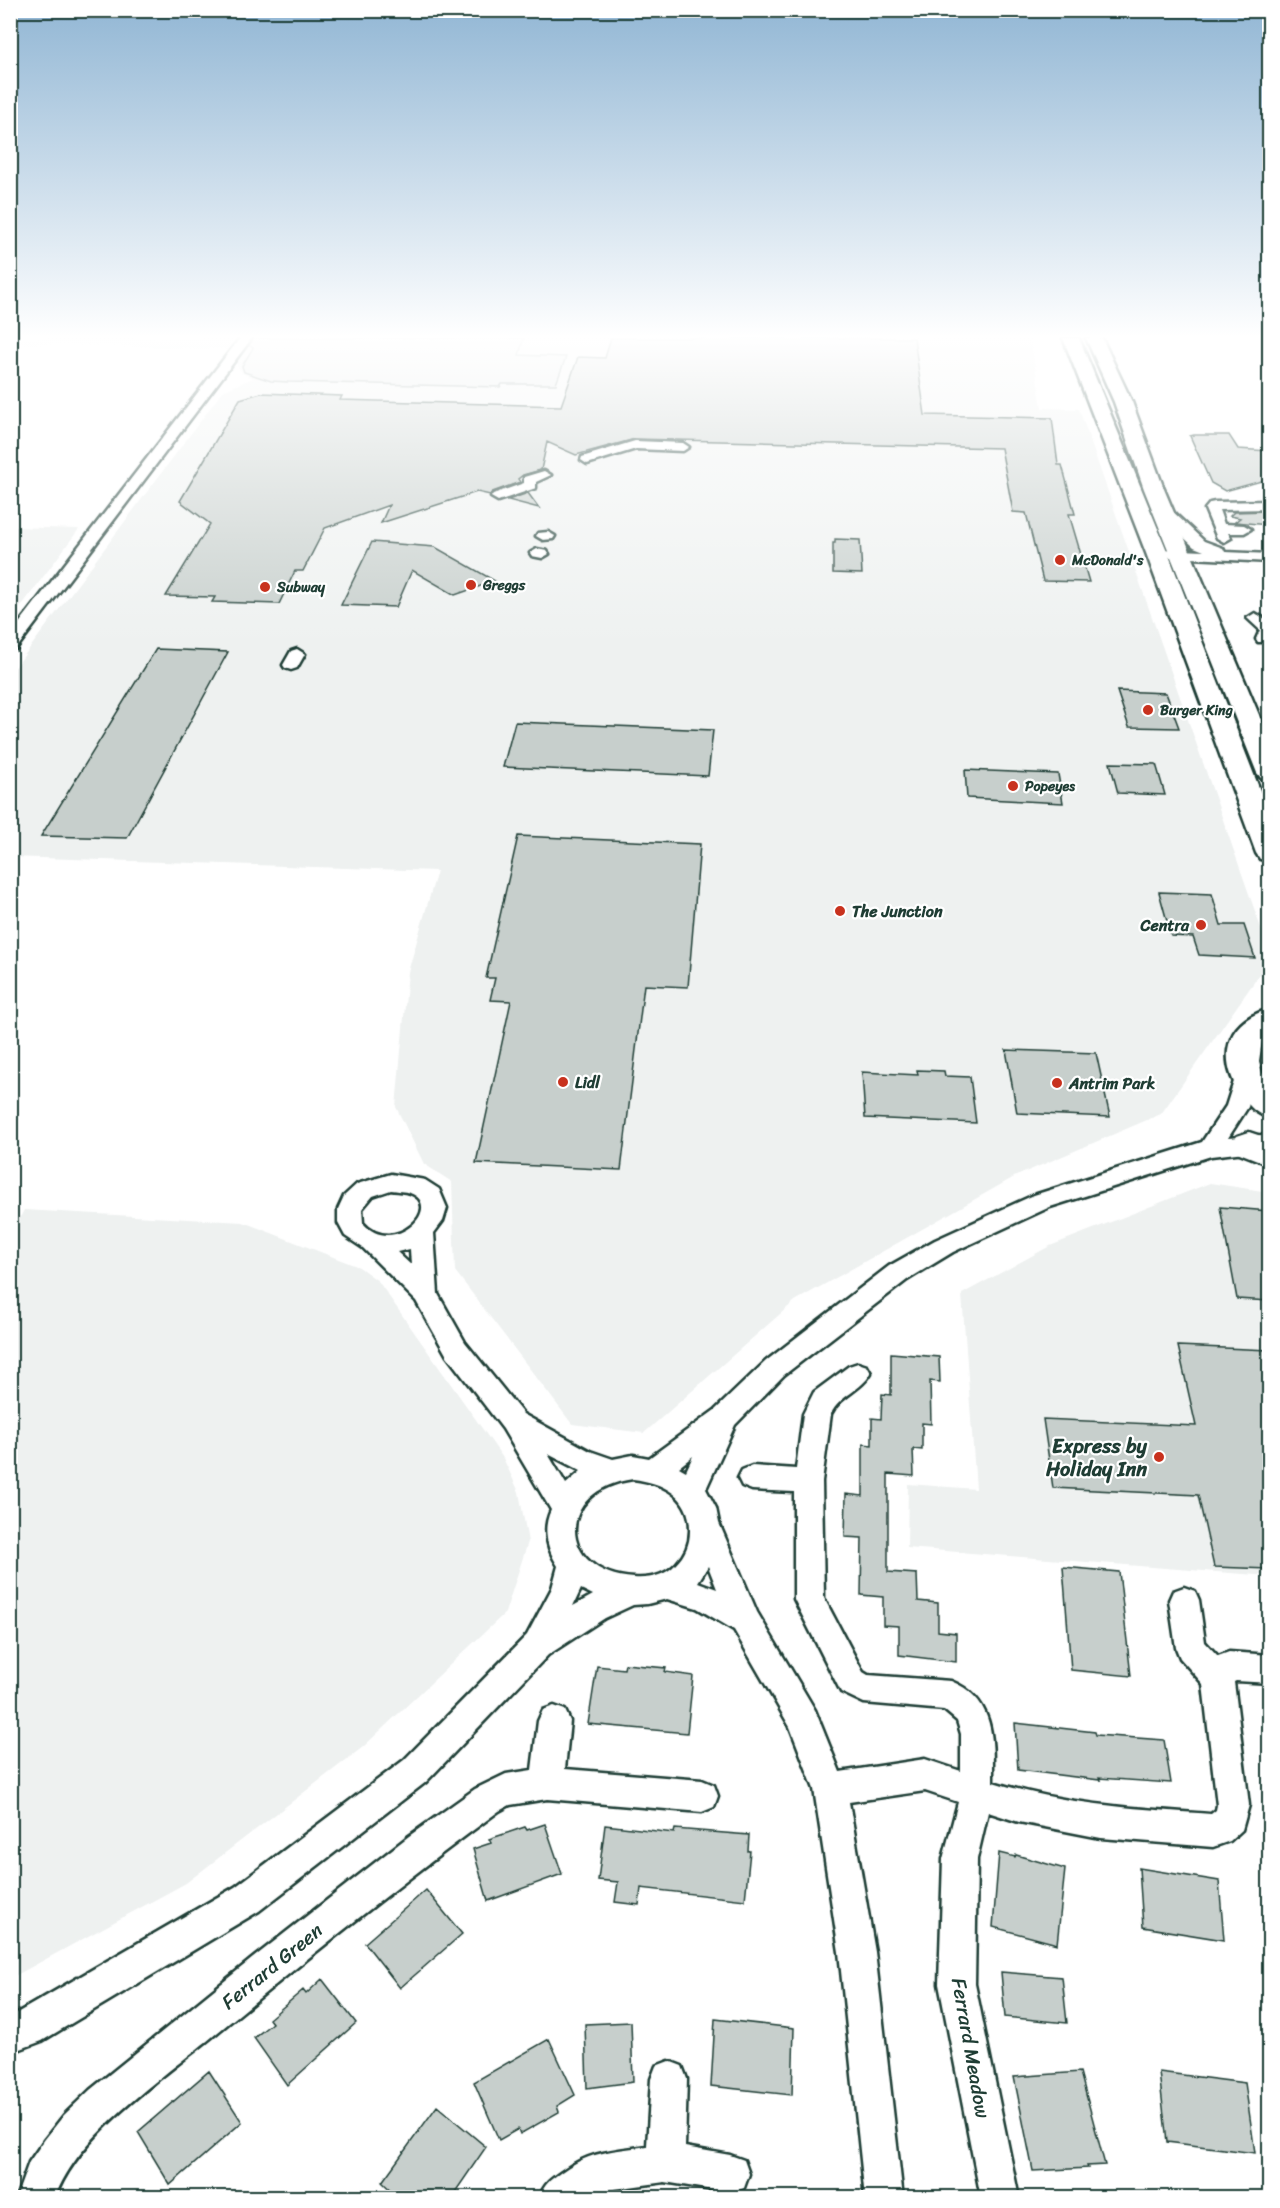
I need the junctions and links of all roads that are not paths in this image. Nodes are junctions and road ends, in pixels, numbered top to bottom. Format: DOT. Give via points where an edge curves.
graph roads {
  1 [pos="167,441"];
  2 [pos="1112,441"];
  3 [pos="1138,441"];
  4 [pos="683,447"];
  5 [pos="587,460"];
  6 [pos="544,475"];
  7 [pos="498,497"];
  8 [pos="1269,505"];
  9 [pos="1165,512"];
  10 [pos="1244,529"];
  11 [pos="1157,553"];
  12 [pos="1182,554"];
  13 [pos="1238,557"];
  14 [pos="1269,558"];
  15 [pos="1199,573"];
  16 [pos="1255,618"];
  17 [pos="1267,632"];
  18 [pos="10,646"];
  19 [pos="1269,773"];
  20 [pos="1269,853"];
  21 [pos="1269,1019"];
  22 [pos="1245,1077"];
  23 [pos="1269,1107"];
  24 [pos="1262,1146"];
  25 [pos="1210,1148"];
  26 [pos="422,1233"];
  27 [pos="372,1242"];
  28 [pos="425,1294"];
  29 [pos="858,1372"];
  30 [pos="725,1418"];
  31 [pos="513,1421"];
  32 [pos="611,1470"];
  33 [pos="654,1470"];
  34 [pos="752,1478"];
  35 [pos="808,1481"];
  36 [pos="691,1491"];
  37 [pos="565,1508"];
  38 [pos="707,1528"];
  39 [pos="573,1566"];
  40 [pos="668,1586"];
  41 [pos="628,1593"];
  42 [pos="1184,1600"];
  43 [pos="745,1620"];
  44 [pos="537,1645"];
  45 [pos="1269,1669"];
  46 [pos="1218,1678"];
  47 [pos="554,1721"];
  48 [pos="547,1783"];
  49 [pos="830,1789"];
  50 [pos="977,1792"];
  51 [pos="702,1796"];
  52 [pos="10,2035"];
  53 [pos="669,2079"];
  54 [pos="665,2163"];
  55 [pos="730,2174"];
  56 [pos="35,2198"];
  57 [pos="558,2198"];
  58 [pos="884,2198"];
  59 [pos="1000,2198"];
  1 -- 18 [label="street"];
  2 -- 11 [label="highway"];
  3 -- 9 [label="highway"];
  4 -- 5 [label="street" via="635,446"];
  6 -- 7 [label="street" via="529,480 531,485"];
  8 -- 10 [label="street" via="1212,509 1222,533"];
  9 -- 12 [label="highway"];
  9 -- 13 [label="street" via="1199,544"];
  11 -- 12 [label="street"];
  11 -- 20 [label="highway"];
  12 -- 13 [label="street"];
  12 -- 15 [label="highway"];
  13 -- 14 [label="street"];
  13 -- 15 [label="street"];
  15 -- 19 [label="highway"];
  16 -- 17 [label="street"];
  21 -- 22 [label="highway" via="1248,1035 1241,1054"];
  22 -- 23 [label="highway"];
  22 -- 25 [label="street" via="1237,1107"];
  24 -- 25 [label="street"];
  25 -- 30 [label="street" via="1042,1201 944,1246 898,1273 775,1368"];
  26 -- 27 [label="street" via="398,1243"];
  26 -- 27 [label="street" via="435,1215 432,1197 406,1182 384,1183 365,1190 350,1209 354,1232"];
  26 -- 28 [label="street"];
  27 -- 28 [label="street"];
  28 -- 31 [label="street" via="456,1349"];
  29 -- 35 [label="street, Ferrard Meadow" via="824,1401 817,1414"];
  30 -- 33 [label="street"];
  30 -- 36 [label="street"];
  31 -- 32 [label="street" via="580,1459"];
  31 -- 37 [label="street"];
  32 -- 33 [label="street"];
  32 -- 37 [label="street" via="592,1478 575,1492"];
  33 -- 36 [label="street" via="675,1478"];
  34 -- 35 [label="street"];
  35 -- 50 [label="street, Ferrard Meadow" via="809,1599 852,1682 864,1689 951,1696 969,1712 977,1734"];
  36 -- 38 [label="street" via="702,1508"];
  37 -- 39 [label="street" via="560,1528 563,1548"];
  38 -- 40 [label="street" via="697,1562"];
  38 -- 43 [label="street"];
  39 -- 41 [label="street" via="590,1581"];
  39 -- 44 [label="street" via="566,1590"];
  40 -- 41 [label="street"];
  40 -- 43 [label="street" via="705,1597"];
  41 -- 44 [label="street"];
  42 -- 46 [label="street" via="1191,1648"];
  43 -- 49 [label="street" via="804,1721"];
  44 -- 52 [label="street" via="415,1771 247,1899 29,2028"];
  45 -- 46 [label="street" via="1229,1666"];
  46 -- 50 [label="street" via="1233,1805 1232,1817 1222,1828 1213,1831 1101,1822 1019,1806"];
  47 -- 48 [label="street"];
  48 -- 51 [label="street, Ferrard Green"];
  48 -- 56 [label="street, Ferrard Green" via="506,1790 487,1800 265,1971 77,2128 43,2176"];
  49 -- 50 [label="street" via="925,1776"];
  49 -- 58 [label="street" via="857,1952"];
  50 -- 59 [label="street, Ferrard Meadow" via="960,1860 957,1984"];
  53 -- 54 [label="street"];
  54 -- 55 [label="street"];
  54 -- 57 [label="street" via="593,2173"];
}
